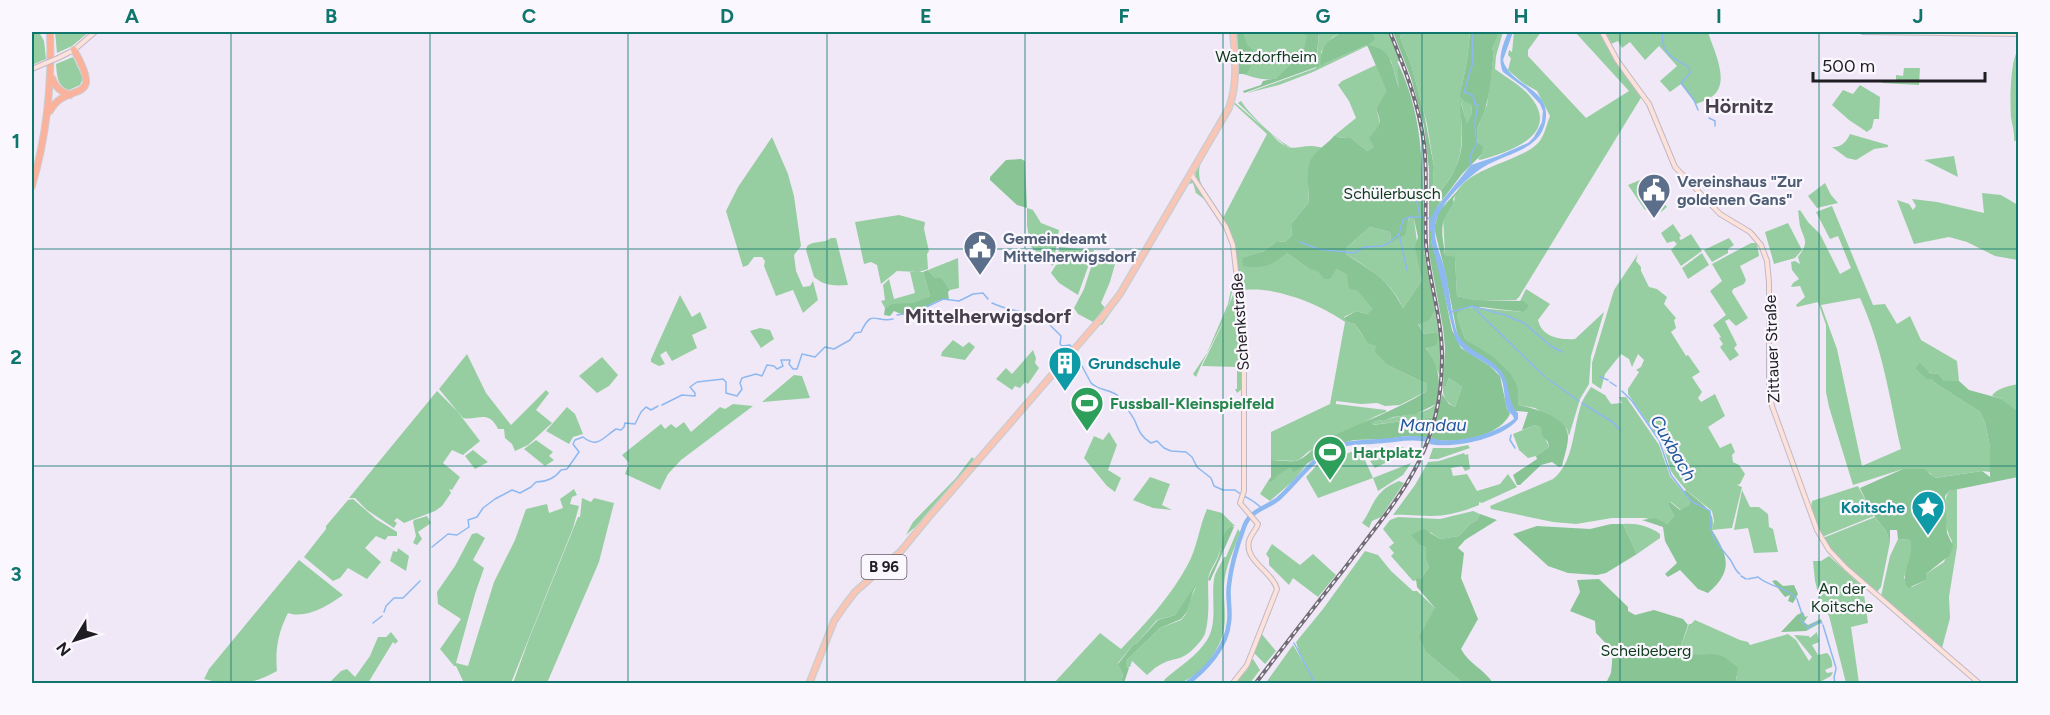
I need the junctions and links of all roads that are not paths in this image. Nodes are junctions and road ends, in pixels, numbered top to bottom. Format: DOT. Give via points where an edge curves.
graph roads {
  1 [pos="48,32"];
  2 [pos="95,32"];
  3 [pos="1233,32"];
  4 [pos="1602,32"];
  5 [pos="1863,32"];
  6 [pos="2019,34"];
  7 [pos="74,50"];
  8 [pos="32,69"];
  9 [pos="51,74"];
  10 [pos="70,95"];
  11 [pos="48,114"];
  12 [pos="1191,174"];
  13 [pos="32,186"];
  14 [pos="809,684"];
  15 [pos="1232,684"];
  16 [pos="1980,684"];
  1 -- 9 [label="highway"];
  2 -- 7 [label="main road"];
  3 -- 12 [label="main road, B 96" via="1234,94 1225,118"];
  4 -- 16 [label="main road, Zittauer Straße" via="1649,104 1675,167 1720,213 1753,234 1763,249 1770,296 1771,399 1825,545 1846,568"];
  5 -- 6 [label="main road"];
  7 -- 8 [label="main road, bridge"];
  7 -- 10 [label="highway" via="87,73 87,81"];
  9 -- 10 [label="highway" via="55,86"];
  9 -- 11 [label="highway"];
  10 -- 11 [label="highway" via="60,98"];
  11 -- 13 [label="highway"];
  12 -- 14 [label="main road, B 96" via="1120,294 901,551 845,605 834,621"];
  12 -- 15 [label="main road, Schenkstraße" via="1226,227 1233,245 1245,338 1240,503 1257,525 1250,551 1274,580 1277,591 1247,665"];
}
